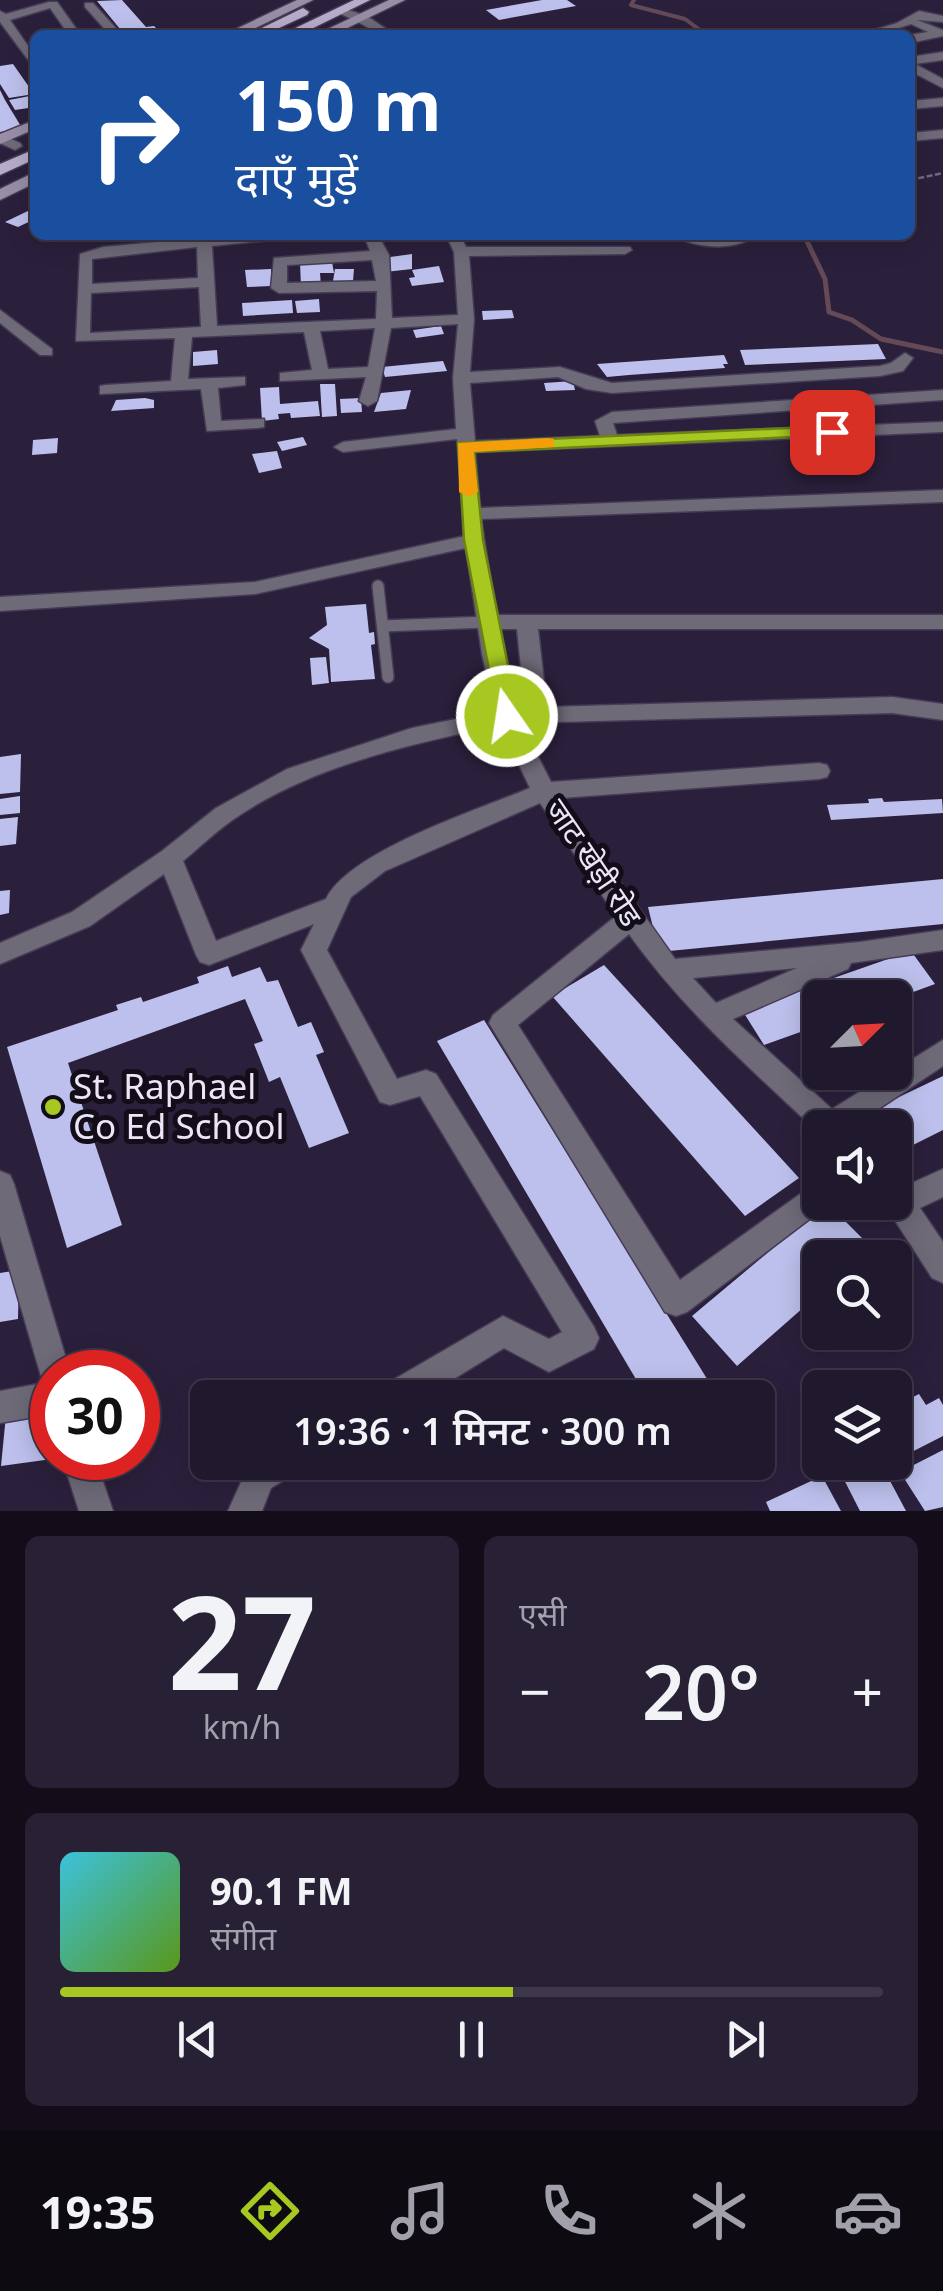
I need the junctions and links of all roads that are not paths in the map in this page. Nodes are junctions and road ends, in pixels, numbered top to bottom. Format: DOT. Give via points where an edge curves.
graph roads {
  1 [pos="307,0"];
  2 [pos="330,0"];
  3 [pos="364,0"];
  4 [pos="399,0"];
  5 [pos="89,6"];
  6 [pos="342,11"];
  7 [pos="2,16"];
  8 [pos="363,18"];
  9 [pos="943,19"];
  10 [pos="907,21"];
  11 [pos="71,30"];
  12 [pos="111,30"];
  13 [pos="241,30"];
  14 [pos="265,30"];
  15 [pos="299,30"];
  16 [pos="334,30"];
  17 [pos="381,30"];
  18 [pos="879,30"];
  19 [pos="915,39"];
  20 [pos="18,45"];
  21 [pos="0,48"];
  22 [pos="943,58"];
  23 [pos="30,59"];
  24 [pos="915,64"];
  25 [pos="915,68"];
  26 [pos="943,84"];
  27 [pos="943,102"];
  28 [pos="915,105"];
  29 [pos="30,127"];
  30 [pos="943,134"];
  31 [pos="30,137"];
  32 [pos="915,137"];
  33 [pos="3,143"];
  34 [pos="30,155"];
  35 [pos="0,170"];
  36 [pos="30,180"];
  37 [pos="0,195"];
  38 [pos="226,240"];
  39 [pos="373,240"];
  40 [pos="704,240"];
  41 [pos="735,240"];
  42 [pos="204,242"];
  43 [pos="457,244"];
  44 [pos="625,250"];
  45 [pos="380,255"];
  46 [pos="208,282"];
  47 [pos="383,286"];
  48 [pos="84,289"];
  49 [pos="0,315"];
  50 [pos="466,319"];
  51 [pos="385,325"];
  52 [pos="312,329"];
  53 [pos="209,333"];
  54 [pos="184,334"];
  55 [pos="46,352"];
  56 [pos="905,358"];
  57 [pos="376,371"];
  58 [pos="320,374"];
  59 [pos="286,377"];
  60 [pos="461,378"];
  61 [pos="239,381"];
  62 [pos="210,384"];
  63 [pos="179,387"];
  64 [pos="106,390"];
  65 [pos="943,396"];
  66 [pos="368,401"];
  67 [pos="258,423"];
  68 [pos="943,427"];
  69 [pos="464,440"];
  70 [pos="610,441"];
  71 [pos="343,446"];
  72 [pos="943,496"];
  73 [pos="470,514"];
  74 [pos="474,540"];
  75 [pos="378,586"];
  76 [pos="0,604"];
  77 [pos="487,622"];
  78 [pos="527,622"];
  79 [pos="943,622"];
  80 [pos="383,626"];
  81 [pos="388,677"];
  82 [pos="943,712"];
  83 [pos="507,716"];
  84 [pos="537,716"];
  85 [pos="819,771"];
  86 [pos="544,791"];
  87 [pos="170,858"];
  88 [pos="336,905"];
  89 [pos="630,919"];
  90 [pos="943,940"];
  91 [pos="860,952"];
  92 [pos="0,954"];
  93 [pos="669,970"];
  94 [pos="712,1016"];
  95 [pos="943,1052"];
  96 [pos="814,1110"];
  97 [pos="855,1110"];
  98 [pos="943,1182"];
  99 [pos="0,1184"];
  100 [pos="912,1194"];
  101 [pos="802,1210"];
  102 [pos="911,1220"];
  103 [pos="12,1264"];
  104 [pos="943,1268"];
  105 [pos="45,1350"];
  106 [pos="422,1380"];
  107 [pos="30,1402"];
  108 [pos="0,1407"];
  109 [pos="87,1480"];
  110 [pos="257,1480"];
  111 [pos="96,1511"];
  112 [pos="245,1511"];
  1 -- 13 [label="street"];
  2 -- 14 [label="main road"];
  3 -- 6 [label="main road"];
  4 -- 8 [label="street"];
  5 -- 12 [label="street"];
  6 -- 8 [label="street"];
  6 -- 15 [label="main road"];
  7 -- 11 [label="street" via="53,4"];
  7 -- 20 [label="street"];
  8 -- 16 [label="street"];
  8 -- 17 [label="street"];
  9 -- 10 [label="street" via="918,14"];
  10 -- 18 [label="street"];
  10 -- 19 [label="street" via="941,33"];
  20 -- 21 [label="street"];
  20 -- 23 [label="street"];
  22 -- 24 [label="street"];
  25 -- 26 [label="street"];
  27 -- 28 [label="street"];
  29 -- 33 [label="street"];
  30 -- 32 [label="street"];
  31 -- 33 [label="main road"];
  34 -- 35 [label="main road"];
  36 -- 37 [label="street"];
  38 -- 42 [label="street"];
  39 -- 45 [label="street"];
  40 -- 41 [label="street"];
  42 -- 46 [label="street"];
  42 -- 48 [label="street" via="85,257"];
  43 -- 44 [label="street"];
  43 -- 50 [label="street, जाट खेड़ी रोड"];
  45 -- 47 [label="street"];
  45 -- 47 [label="street" via="279,261 279,288"];
  46 -- 48 [label="street"];
  46 -- 53 [label="street"];
  47 -- 51 [label="street"];
  48 -- 54 [label="street" via="82,338"];
  49 -- 55 [label="street"];
  50 -- 51 [label="street"];
  50 -- 60 [label="street, जाट खेड़ी रोड"];
  51 -- 52 [label="street"];
  51 -- 57 [label="street"];
  52 -- 53 [label="street"];
  52 -- 58 [label="street"];
  53 -- 54 [label="street"];
  54 -- 63 [label="street"];
  56 -- 60 [label="street" via="880,372 612,388 560,372"];
  57 -- 58 [label="street"];
  57 -- 66 [label="street"];
  58 -- 59 [label="street"];
  60 -- 69 [label="street, जाट खेड़ी रोड"];
  61 -- 62 [label="street"];
  62 -- 63 [label="street"];
  62 -- 67 [label="street" via="213,428"];
  63 -- 64 [label="street"];
  65 -- 70 [label="street" via="612,416 604,421"];
  68 -- 70 [label="street"];
  69 -- 70 [label="street"];
  69 -- 71 [label="street"];
  69 -- 73 [label="street, जाट खेड़ी रोड"];
  72 -- 73 [label="street"];
  73 -- 74 [label="street, जाट खेड़ी रोड"];
  74 -- 76 [label="street" via="221,593"];
  74 -- 77 [label="street, जाट खेड़ी रोड"];
  75 -- 80 [label="lane"];
  77 -- 78 [label="street"];
  77 -- 80 [label="lane"];
  77 -- 83 [label="street, जाट खेड़ी रोड"];
  78 -- 79 [label="street"];
  78 -- 84 [label="street"];
  80 -- 81 [label="lane"];
  82 -- 84 [label="street" via="892,705"];
  83 -- 84 [label="street"];
  83 -- 86 [label="street, जाट खेड़ी रोड"];
  83 -- 87 [label="street" via="412,736 295,775 224,814"];
  85 -- 86 [label="street"];
  86 -- 88 [label="street" via="376,864 342,891"];
  86 -- 89 [label="street, जाट खेड़ी रोड"];
  87 -- 88 [label="street" via="209,955"];
  87 -- 92 [label="street" via="81,919"];
  88 -- 106 [label="street" via="314,950 390,1093 426,1082 583,1338 549,1356 503,1331"];
  89 -- 93 [label="street, जाट खेड़ी रोड"];
  89 -- 101 [label="street" via="502,1023 676,1300"];
  90 -- 91 [label="street"];
  91 -- 93 [label="street"];
  91 -- 94 [label="street"];
  93 -- 94 [label="street, जाट खेड़ी रोड"];
  94 -- 96 [label="street, जाट खेड़ी रोड"];
  95 -- 97 [label="street"];
  98 -- 100 [label="street"];
  99 -- 103 [label="street"];
  102 -- 104 [label="street"];
  103 -- 105 [label="street"];
  107 -- 108 [label="street"];
  109 -- 111 [label="street"];
  110 -- 112 [label="street"];
}
